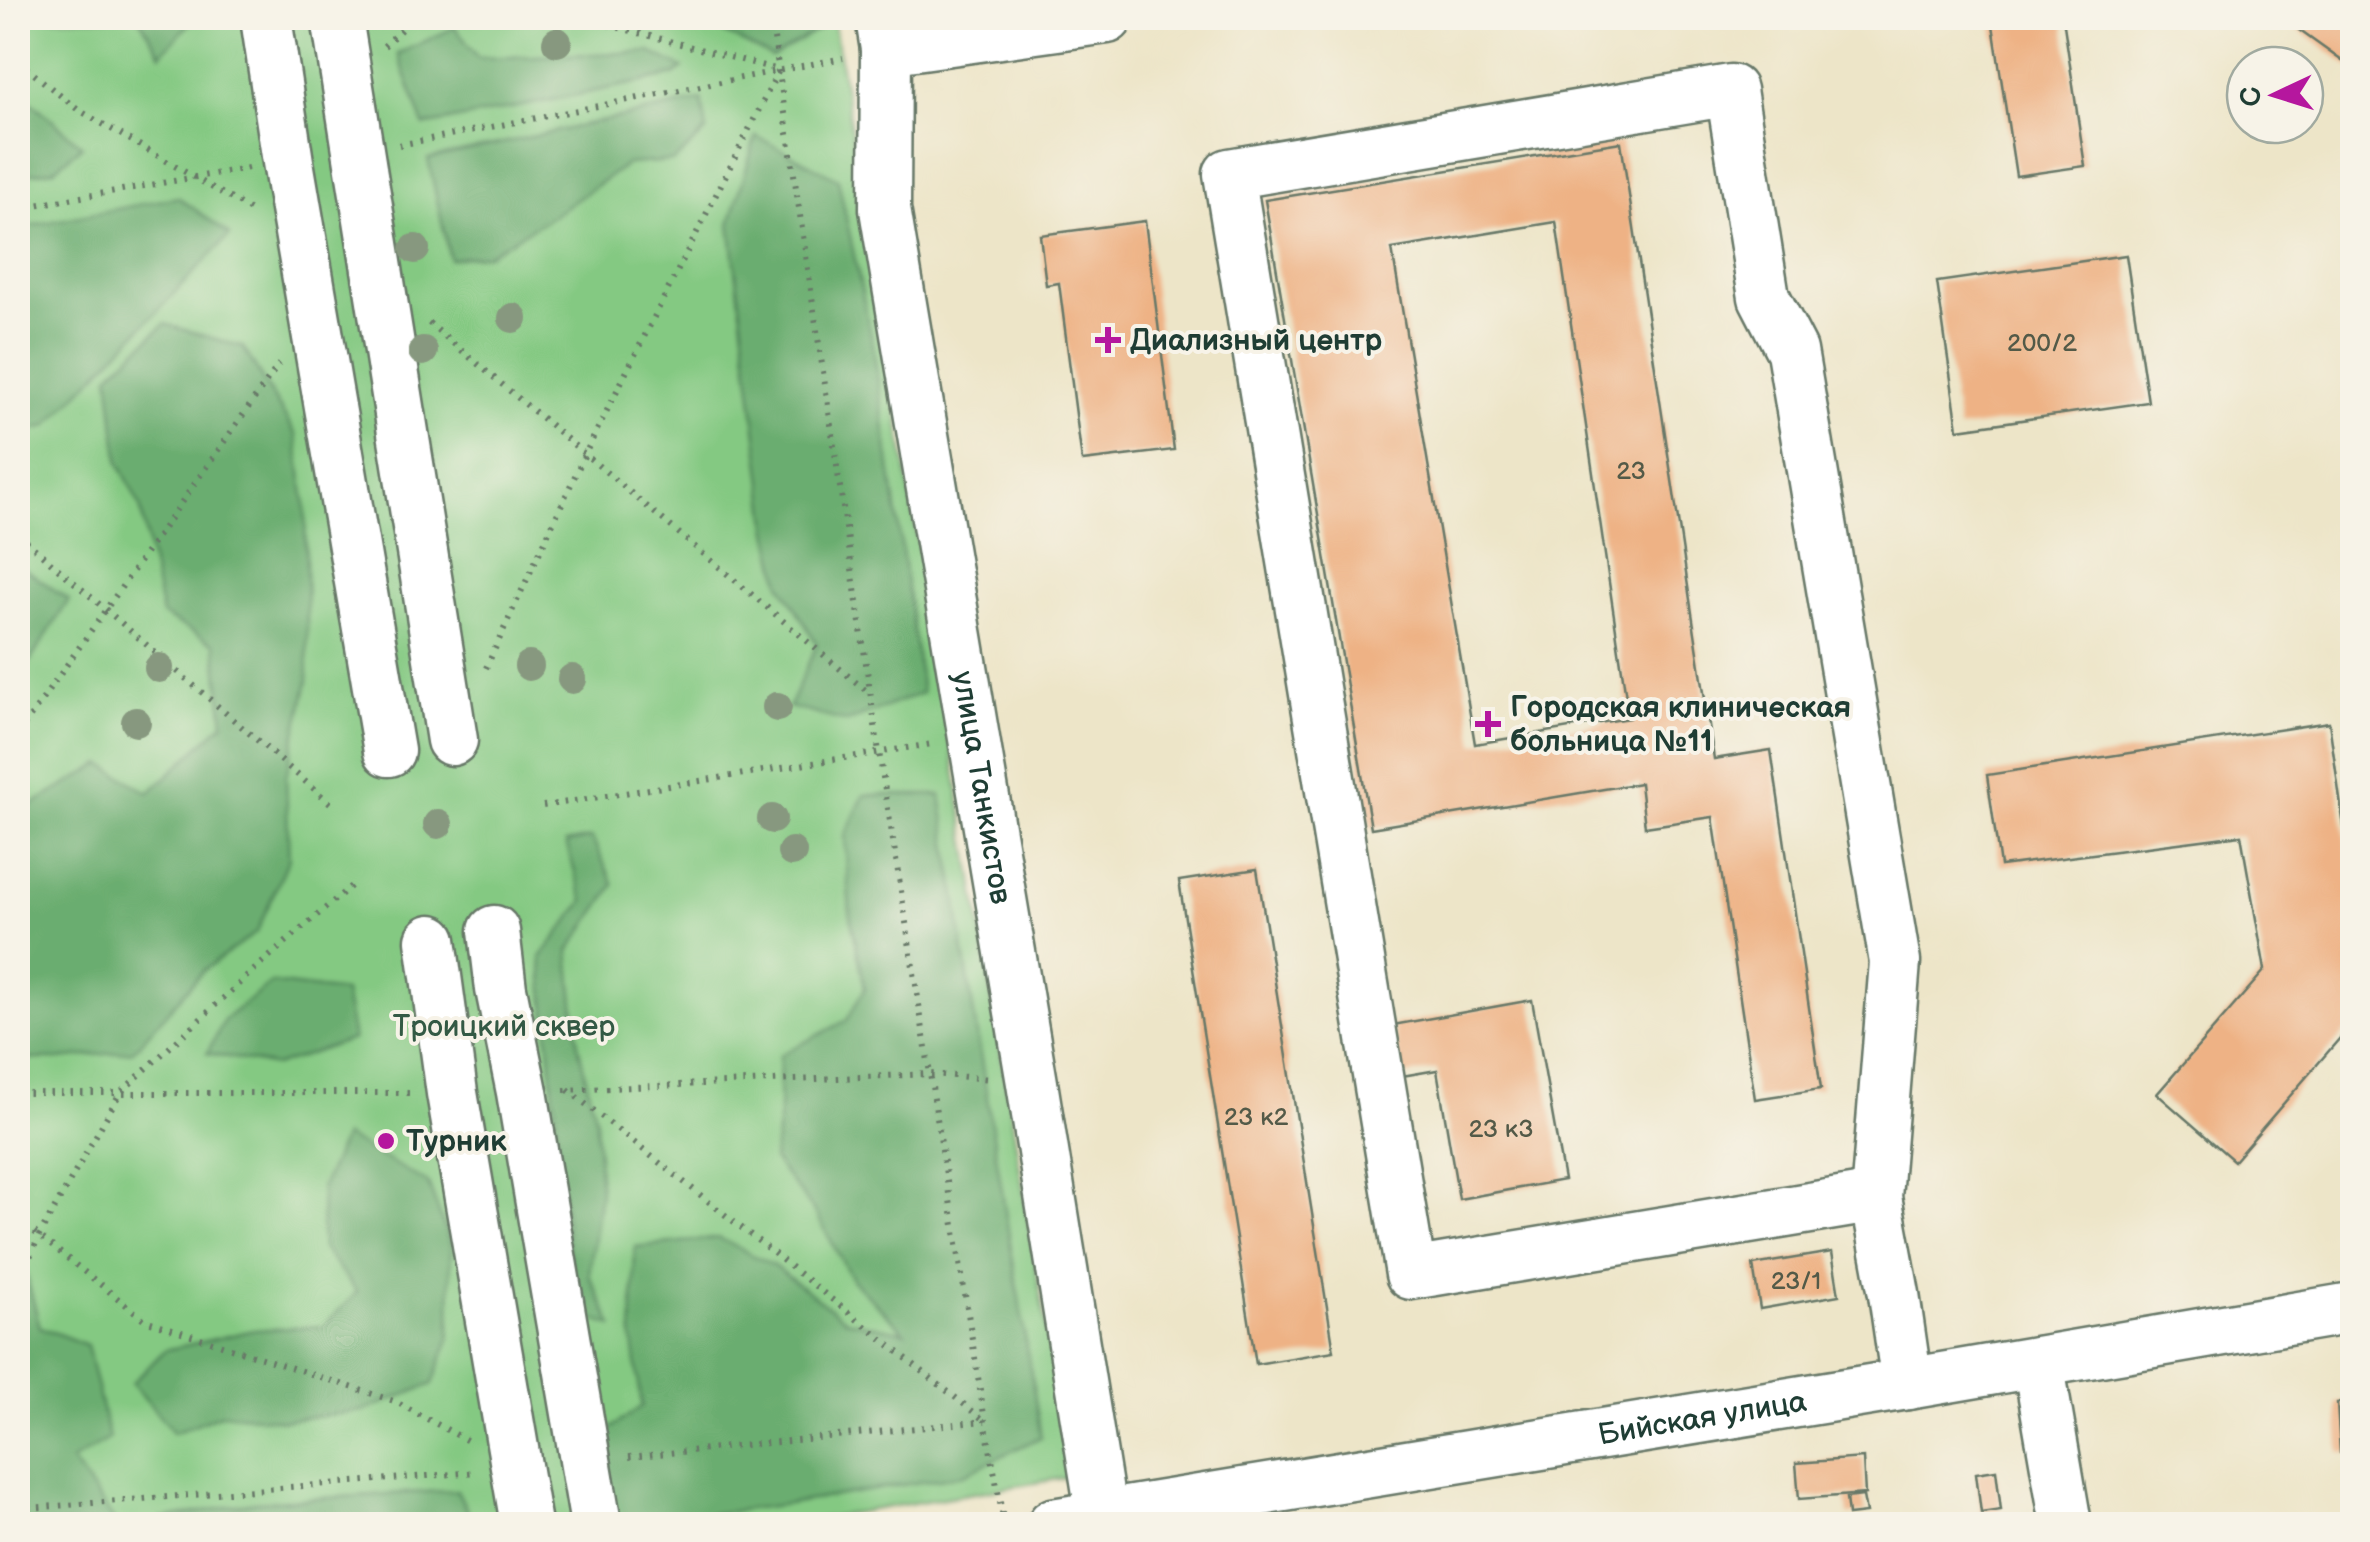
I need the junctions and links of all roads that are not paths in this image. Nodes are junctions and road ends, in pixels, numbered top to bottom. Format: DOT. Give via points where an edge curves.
graph roads {
  1 [pos="266,18"];
  2 [pos="338,18"];
  3 [pos="1107,18"];
  4 [pos="884,33"];
  5 [pos="452,740"];
  6 [pos="389,751"];
  7 [pos="494,930"];
  8 [pos="431,940"];
  9 [pos="1876,1197"];
  10 [pos="2352,1308"];
  11 [pos="2038,1362"];
  12 [pos="1907,1384"];
  13 [pos="1103,1521"];
  14 [pos="526,1524"];
  15 [pos="596,1524"];
  16 [pos="1053,1524"];
  17 [pos="2066,1524"];
  1 -- 6 [label="street"];
  2 -- 5 [label="street"];
  3 -- 4 [label="street"];
  4 -- 13 [label="street, улица Танкистов" via="884,209"];
  7 -- 15 [label="street"];
  8 -- 14 [label="street"];
  9 -- 9 [label="street" via="1895,962 1792,350 1764,297 1731,90 1228,174 1411,1274"];
  9 -- 12 [label="street"];
  10 -- 11 [label="street, Бийская улица"];
  11 -- 12 [label="street, Бийская улица"];
  11 -- 17 [label="street"];
  12 -- 13 [label="street, Бийская улица"];
  13 -- 16 [label="street, Бийская улица"];
}
